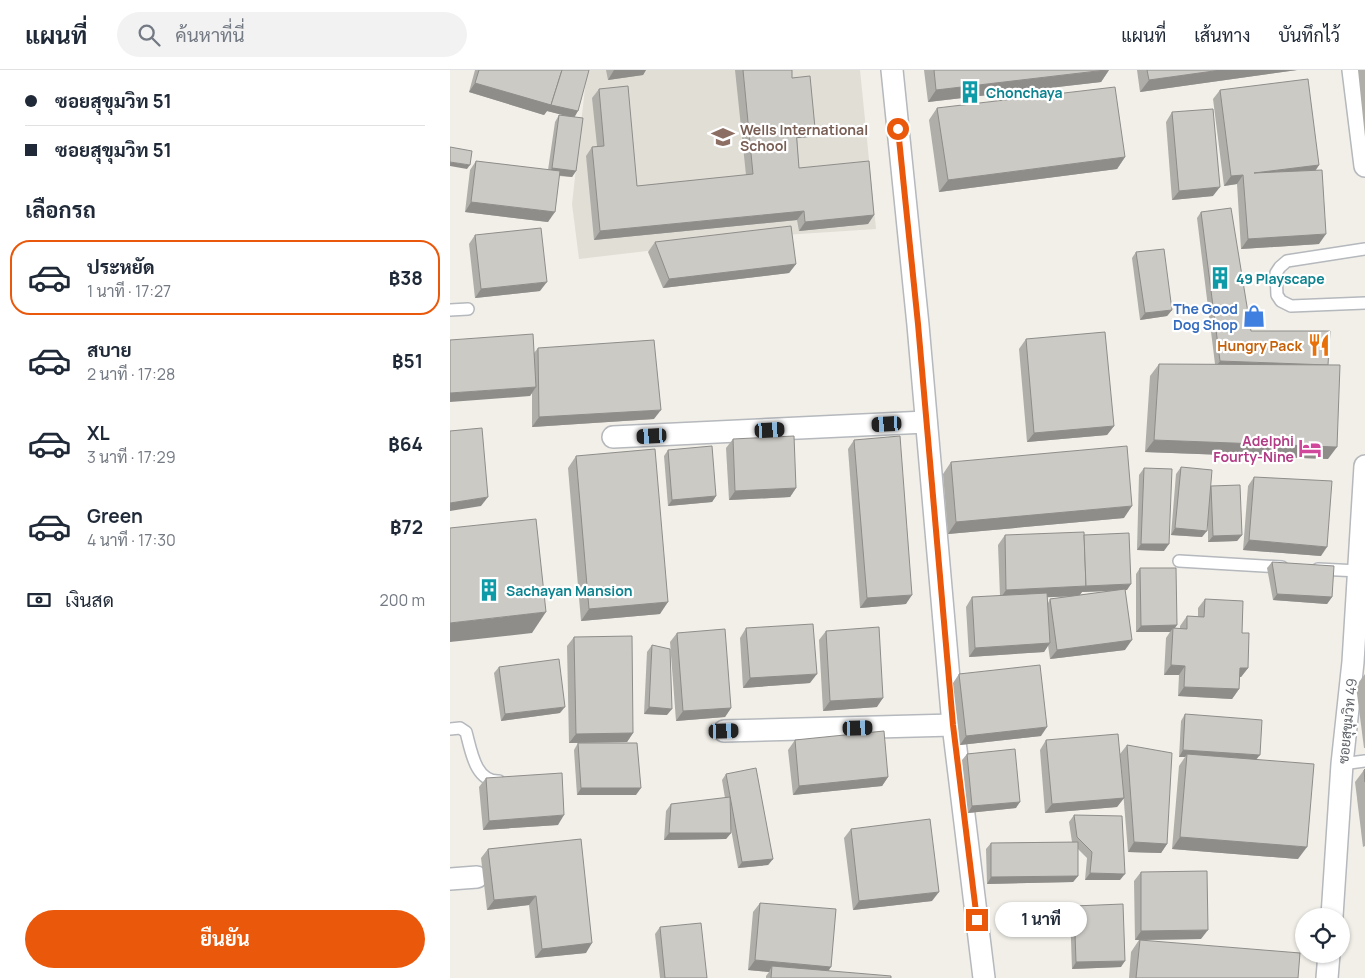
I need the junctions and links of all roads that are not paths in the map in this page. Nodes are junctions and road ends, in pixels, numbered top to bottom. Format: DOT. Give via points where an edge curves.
graph roads {
  1 [pos="892,70"];
  2 [pos="1354,70"];
  3 [pos="1365,166"];
  4 [pos="1365,248"];
  5 [pos="1365,302"];
  6 [pos="468,309"];
  7 [pos="450,310"];
  8 [pos="926,422"];
  9 [pos="613,438"];
  10 [pos="1365,466"];
  11 [pos="1179,561"];
  12 [pos="1359,571"];
  13 [pos="1359,661"];
  14 [pos="953,725"];
  15 [pos="450,729"];
  16 [pos="724,731"];
  17 [pos="1365,762"];
  18 [pos="1342,764"];
  19 [pos="509,780"];
  20 [pos="478,876"];
  21 [pos="450,879"];
  22 [pos="1333,908"];
  23 [pos="1329,963"];
  24 [pos="984,978"];
  25 [pos="1328,978"];
  1 -- 8 [label="street"];
  2 -- 3 [label="street"];
  4 -- 5 [label="lane" via="1287,261 1276,273 1277,295 1281,302 1291,306"];
  6 -- 7 [label="lane"];
  8 -- 9 [label="street"];
  8 -- 14 [label="street"];
  10 -- 12 [label="street, ซอยสุขุมวิท 49"];
  11 -- 12 [label="lane"];
  12 -- 13 [label="street, ซอยสุขุมวิท 49"];
  13 -- 18 [label="street, ซอยสุขุมวิท 49"];
  14 -- 16 [label="street"];
  14 -- 24 [label="street"];
  15 -- 19 [label="lane" via="460,728 466,732 476,767 483,776 492,781"];
  17 -- 18 [label="lane"];
  18 -- 22 [label="street, ซอยสุขุมวิท 49"];
  20 -- 21 [label="street"];
  23 -- 25 [label="street"];
}
